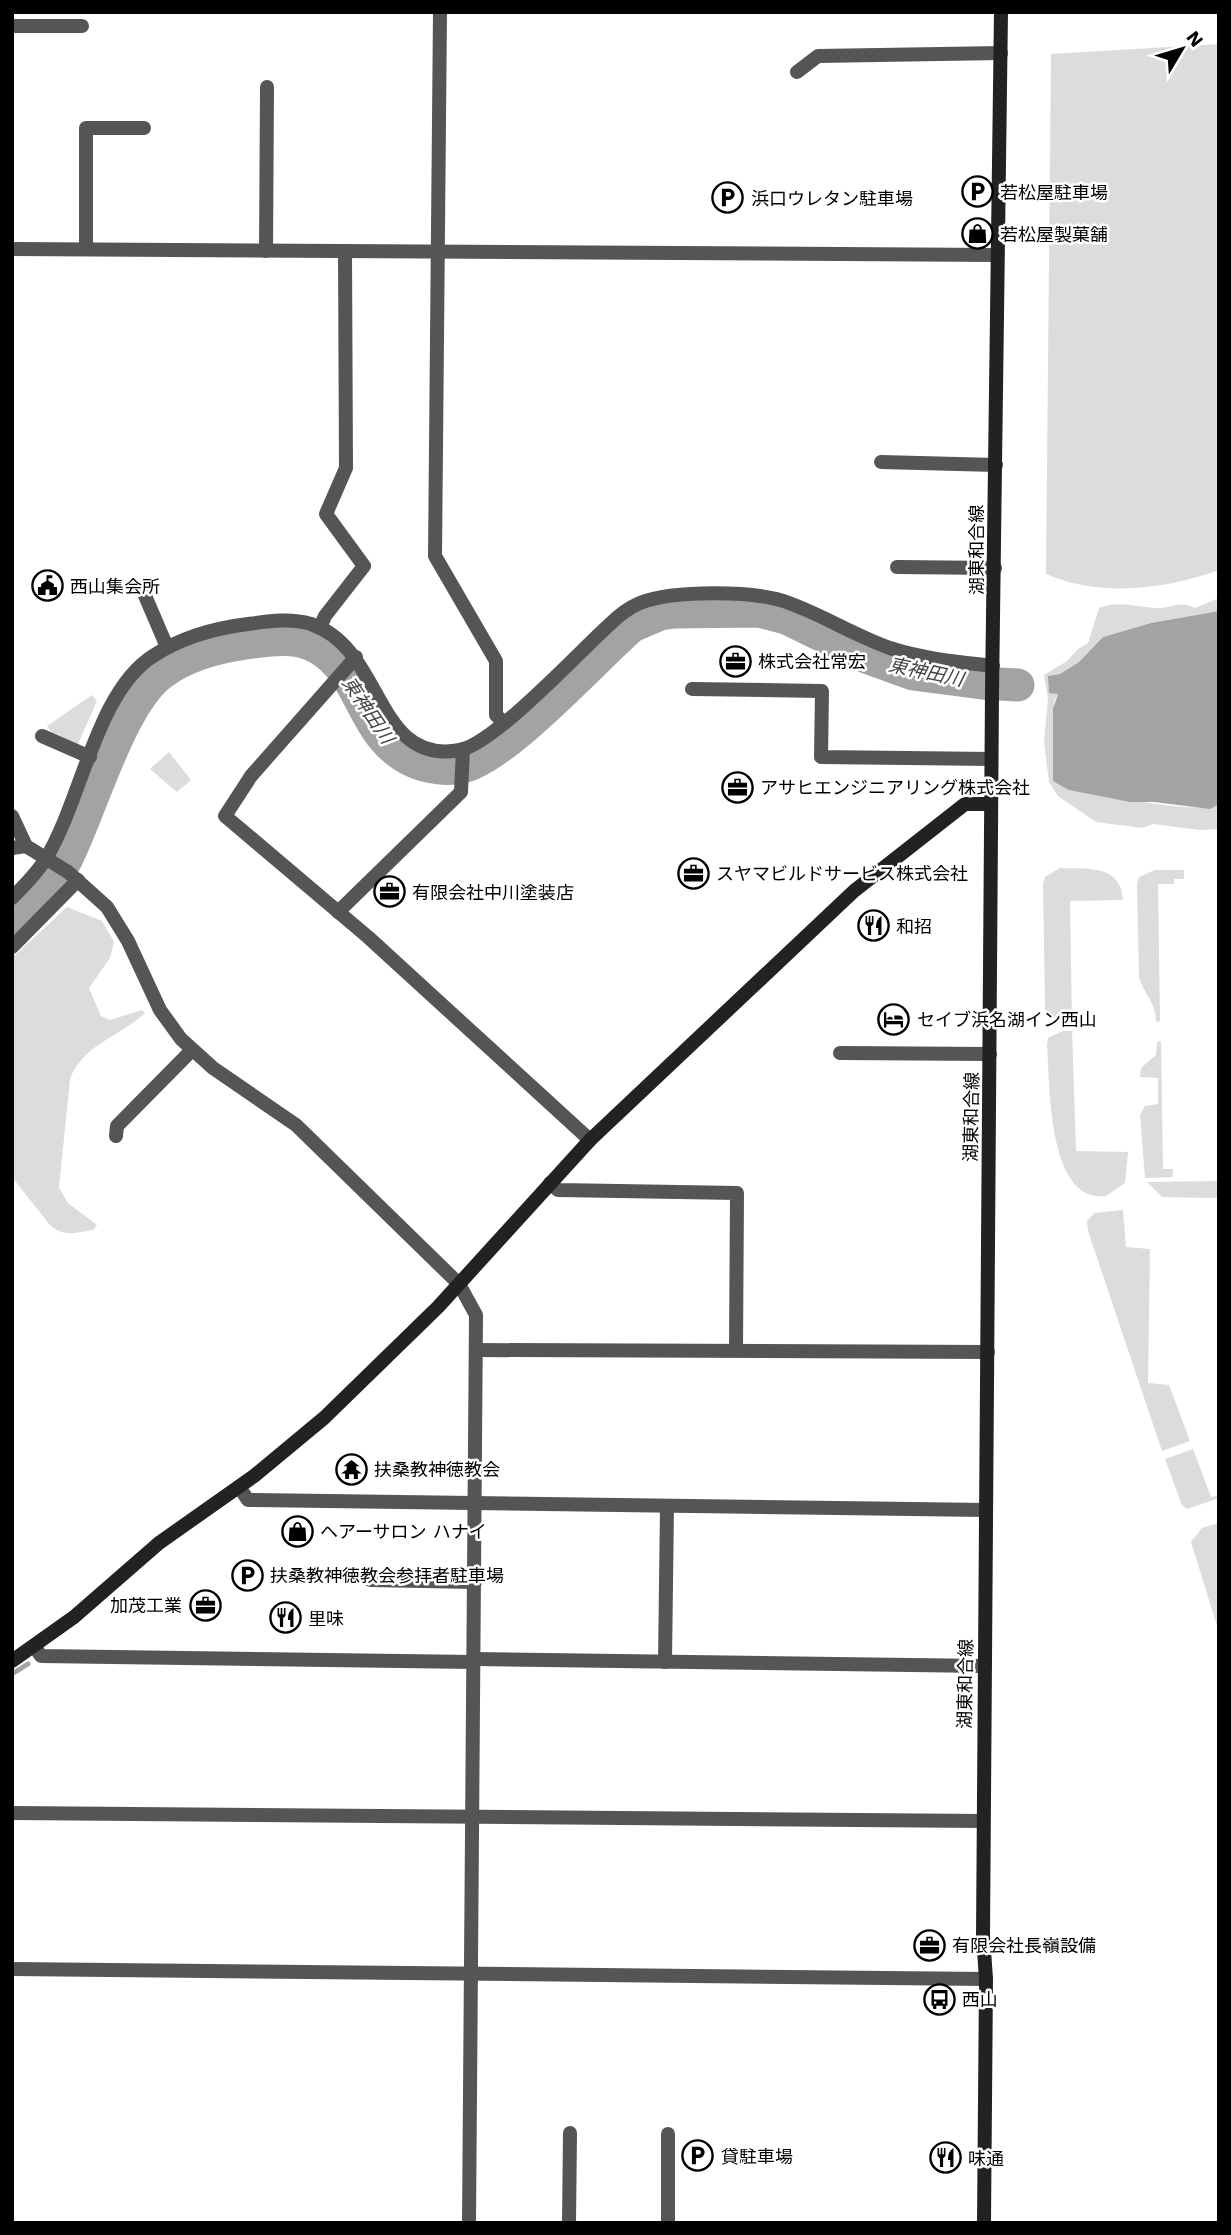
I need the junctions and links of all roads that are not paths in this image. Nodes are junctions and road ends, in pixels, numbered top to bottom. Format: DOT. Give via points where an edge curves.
graph roads {
  1 [pos="440,12"];
  2 [pos="1001,12"];
  3 [pos="12,26"];
  4 [pos="82,26"];
  5 [pos="1000,53"];
  6 [pos="797,72"];
  7 [pos="267,87"];
  8 [pos="144,128"];
  9 [pos="12,249"];
  10 [pos="86,250"];
  11 [pos="266,251"];
  12 [pos="345,251"];
  13 [pos="437,251"];
  14 [pos="998,255"];
  15 [pos="881,462"];
  16 [pos="996,465"];
  17 [pos="897,567"];
  18 [pos="995,568"];
  19 [pos="142,592"];
  20 [pos="320,628"];
  21 [pos="167,647"];
  22 [pos="354,659"];
  23 [pos="993,668"];
  24 [pos="692,689"];
  25 [pos="504,723"];
  26 [pos="42,736"];
  27 [pos="463,752"];
  28 [pos="90,757"];
  29 [pos="991,759"];
  30 [pos="991,804"];
  31 [pos="12,816"];
  32 [pos="19,847"];
  33 [pos="48,858"];
  34 [pos="73,876"];
  35 [pos="12,898"];
  36 [pos="338,912"];
  37 [pos="12,947"];
  38 [pos="192,1050"];
  39 [pos="840,1053"];
  40 [pos="990,1055"];
  41 [pos="117,1136"];
  42 [pos="590,1140"];
  43 [pos="550,1183"];
  44 [pos="459,1284"];
  45 [pos="736,1349"];
  46 [pos="477,1350"];
  47 [pos="988,1352"];
  48 [pos="239,1487"];
  49 [pos="475,1503"];
  50 [pos="667,1506"];
  51 [pos="986,1510"];
  52 [pos="370,1580"];
  53 [pos="475,1581"];
  54 [pos="34,1646"];
  55 [pos="474,1660"];
  56 [pos="12,1661"];
  57 [pos="665,1662"];
  58 [pos="985,1666"];
  59 [pos="12,1813"];
  60 [pos="472,1818"];
  61 [pos="983,1821"];
  62 [pos="12,1969"];
  63 [pos="471,1974"];
  64 [pos="986,1979"];
  65 [pos="570,2133"];
  66 [pos="668,2134"];
  67 [pos="469,2223"];
  68 [pos="569,2223"];
  69 [pos="667,2223"];
  70 [pos="984,2223"];
  1 -- 13 [label="street"];
  2 -- 5 [label="main road, 湖東和合線"];
  3 -- 4 [label="street"];
  5 -- 6 [label="street" via="818,56"];
  5 -- 14 [label="main road, 湖東和合線"];
  7 -- 11 [label="street"];
  8 -- 10 [label="street" via="86,128"];
  9 -- 10 [label="street"];
  10 -- 11 [label="street"];
  11 -- 12 [label="street"];
  12 -- 13 [label="street"];
  12 -- 20 [label="street" via="346,468 326,514 364,566"];
  13 -- 14 [label="street"];
  13 -- 25 [label="street" via="435,556 496,661 496,715"];
  14 -- 16 [label="main road, 湖東和合線"];
  15 -- 16 [label="street"];
  16 -- 18 [label="main road, 湖東和合線"];
  17 -- 18 [label="street"];
  18 -- 23 [label="main road, 湖東和合線"];
  19 -- 21 [label="street"];
  20 -- 21 [label="street" via="268,621 206,632"];
  20 -- 22 [label="street" via="342,642"];
  21 -- 28 [label="street" via="148,659 123,686"];
  22 -- 27 [label="street" via="400,732 428,748"];
  22 -- 36 [label="street" via="251,776 225,816"];
  23 -- 25 [label="street" via="897,650 777,598 746,594 665,597 623,613"];
  23 -- 29 [label="main road, 湖東和合線"];
  24 -- 29 [label="street" via="822,691 821,757"];
  25 -- 27 [label="street"];
  26 -- 28 [label="street"];
  27 -- 36 [label="street" via="461,792"];
  28 -- 33 [label="street"];
  29 -- 30 [label="main road, 湖東和合線"];
  30 -- 40 [label="main road, 湖東和合線"];
  30 -- 42 [label="main road" via="965,804 867,880"];
  31 -- 32 [label="street"];
  32 -- 33 [label="street"];
  33 -- 34 [label="street"];
  33 -- 35 [label="street"];
  34 -- 37 [label="street"];
  34 -- 38 [label="street" via="119,923 160,1010"];
  36 -- 42 [label="street"];
  38 -- 41 [label="street" via="117,1126"];
  38 -- 44 [label="street" via="296,1125"];
  39 -- 40 [label="street"];
  40 -- 47 [label="main road, 湖東和合線"];
  42 -- 43 [label="main road"];
  43 -- 44 [label="main road"];
  43 -- 45 [label="street" via="558,1191 737,1193"];
  44 -- 46 [label="street" via="476,1315"];
  44 -- 48 [label="main road" via="324,1418"];
  45 -- 46 [label="street"];
  45 -- 47 [label="street"];
  46 -- 49 [label="street"];
  47 -- 51 [label="main road, 湖東和合線"];
  48 -- 49 [label="street" via="247,1500"];
  48 -- 54 [label="main road" via="159,1543"];
  49 -- 50 [label="street"];
  49 -- 53 [label="street"];
  50 -- 51 [label="street"];
  50 -- 57 [label="street"];
  51 -- 58 [label="main road, 湖東和合線"];
  52 -- 53 [label="street"];
  53 -- 55 [label="street"];
  54 -- 55 [label="street" via="41,1656"];
  54 -- 56 [label="main road"];
  55 -- 57 [label="street"];
  55 -- 60 [label="street"];
  57 -- 58 [label="street"];
  58 -- 61 [label="main road, 湖東和合線"];
  59 -- 60 [label="street"];
  60 -- 61 [label="street"];
  60 -- 63 [label="street"];
  61 -- 64 [label="main road, 湖東和合線"];
  62 -- 63 [label="street"];
  63 -- 64 [label="street"];
  63 -- 67 [label="street"];
  64 -- 70 [label="main road, 湖東和合線"];
  65 -- 68 [label="street"];
  66 -- 69 [label="street"];
}
